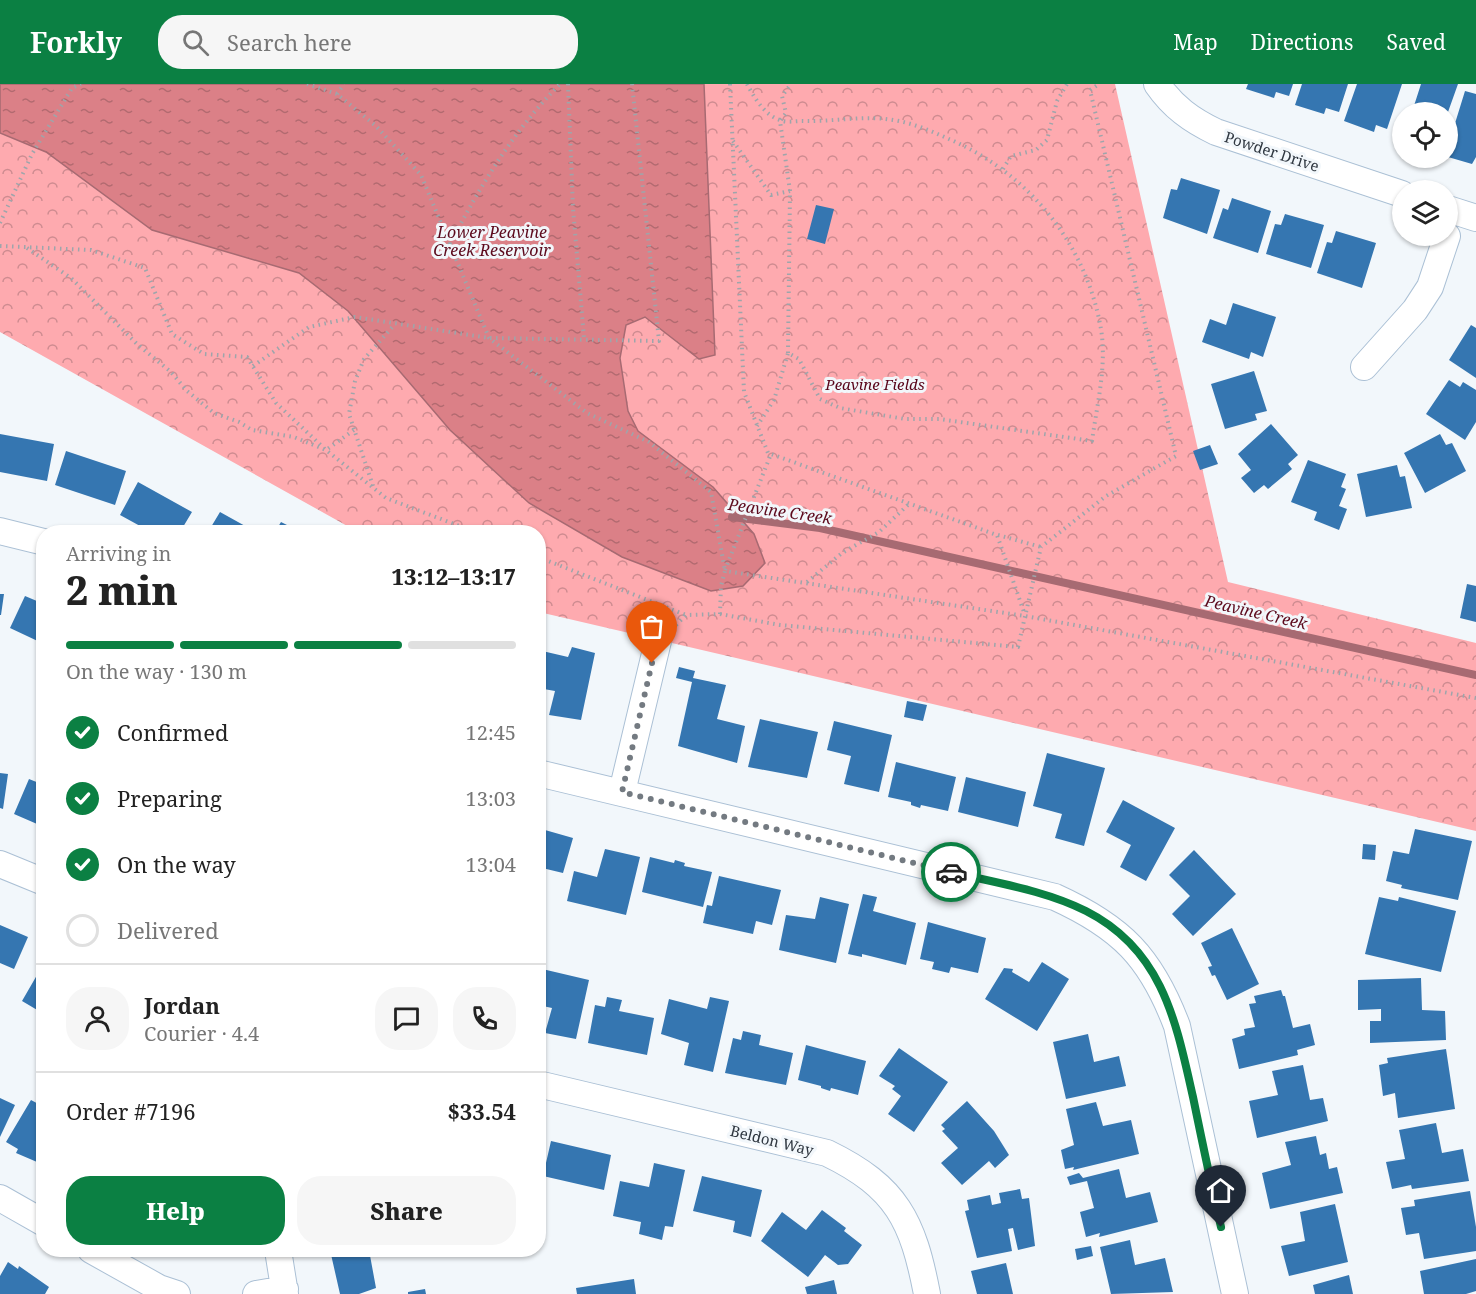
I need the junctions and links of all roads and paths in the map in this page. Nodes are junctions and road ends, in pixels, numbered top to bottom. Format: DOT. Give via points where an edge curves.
graph roads {
  1 [pos="81,84"];
  2 [pos="307,84"];
  3 [pos="344,84"];
  4 [pos="560,84"];
  5 [pos="568,84"];
  6 [pos="632,84"];
  7 [pos="730,84"];
  8 [pos="747,84"];
  9 [pos="790,84"];
  10 [pos="1066,84"];
  11 [pos="1099,84"];
  12 [pos="1156,84"];
  13 [pos="337,94"];
  14 [pos="780,121"];
  15 [pos="732,141"];
  16 [pos="1003,169"];
  17 [pos="790,191"];
  18 [pos="1392,191"];
  19 [pos="0,223"];
  20 [pos="449,244"];
  21 [pos="0,246"];
  22 [pos="25,246"];
  23 [pos="1446,246"];
  24 [pos="395,324"];
  25 [pos="489,338"];
  26 [pos="584,338"];
  27 [pos="788,353"];
  28 [pos="253,366"];
  29 [pos="1364,367"];
  30 [pos="757,426"];
  31 [pos="354,430"];
  32 [pos="326,450"];
  33 [pos="771,454"];
  34 [pos="373,487"];
  35 [pos="910,503"];
  36 [pos="457,525"];
  37 [pos="0,531"];
  38 [pos="997,535"];
  39 [pos="36,540"];
  40 [pos="1041,547"];
  41 [pos="546,560"];
  42 [pos="725,571"];
  43 [pos="807,583"];
  44 [pos="720,614"];
  45 [pos="686,615"];
  46 [pos="1025,616"];
  47 [pos="658,641"];
  48 [pos="1476,698"];
  49 [pos="546,775"];
  50 [pos="622,792"];
  51 [pos="0,864"];
  52 [pos="36,879"];
  53 [pos="546,1086"];
  54 [pos="0,1198"];
  55 [pos="36,1218"];
  56 [pos="104,1257"];
  57 [pos="279,1257"];
  58 [pos="285,1292"];
  59 [pos="177,1294"];
  60 [pos="256,1294"];
  61 [pos="927,1294"];
  62 [pos="1235,1294"];
  1 -- 19 [label="path" via="72,88 32,154"];
  2 -- 13 [label="path"];
  3 -- 13 [label="path"];
  4 -- 20 [label="path" via="508,146"];
  5 -- 26 [label="path"];
  6 -- 26 [label="path" via="659,341"];
  7 -- 15 [label="path"];
  8 -- 14 [label="path" via="762,107"];
  9 -- 14 [label="path" via="782,96 786,113"];
  10 -- 16 [label="path" via="1057,101 1047,140 1036,150 1011,156"];
  11 -- 40 [label="path" via="1090,90 1176,456 1106,496"];
  12 -- 18 [label="street, Powder Drive" via="1192,120 1216,132"];
  13 -- 20 [label="path" via="376,126 421,175"];
  14 -- 16 [label="path" via="891,119 920,126 978,151"];
  14 -- 17 [label="path"];
  15 -- 17 [label="path" via="771,195"];
  15 -- 30 [label="path" via="744,392"];
  16 -- 27 [label="path" via="1050,212 1084,270 1093,296 1102,357 1092,441 840,408 820,399 799,359"];
  17 -- 27 [label="path"];
  20 -- 25 [label="path"];
  21 -- 22 [label="path"];
  22 -- 28 [label="path" via="91,250 145,268 172,334 204,354 248,357"];
  22 -- 32 [label="path" via="71,278 214,413 252,430 294,437"];
  23 -- 29 [label="street" via="1430,286 1415,310"];
  24 -- 25 [label="path"];
  24 -- 28 [label="path" via="356,317 309,327"];
  24 -- 31 [label="path" via="364,359 349,414"];
  25 -- 26 [label="path"];
  25 -- 42 [label="path" via="586,413 649,442 711,492"];
  27 -- 30 [label="path" via="774,400"];
  28 -- 32 [label="path" via="276,403"];
  30 -- 33 [label="path"];
  31 -- 32 [label="path"];
  31 -- 34 [label="path"];
  32 -- 34 [label="path"];
  33 -- 35 [label="path"];
  33 -- 42 [label="path"];
  34 -- 36 [label="path" via="386,498"];
  35 -- 38 [label="path"];
  35 -- 43 [label="path" via="879,532 842,553"];
  37 -- 39 [label="street"];
  38 -- 40 [label="path"];
  38 -- 46 [label="path"];
  40 -- 46 [label="path"];
  41 -- 45 [label="path"];
  42 -- 43 [label="path"];
  42 -- 44 [label="path"];
  43 -- 46 [label="path"];
  44 -- 45 [label="path"];
  44 -- 46 [label="path" via="780,625 1018,647"];
  45 -- 47 [label="path"];
  46 -- 48 [label="path"];
  47 -- 50 [label="street"];
  49 -- 50 [label="street"];
  50 -- 62 [label="street" via="1055,897 1088,912 1121,936 1160,984 1177,1026"];
  51 -- 52 [label="street"];
  53 -- 61 [label="street, Beldon Way" via="827,1154 855,1167 878,1184 897,1206 920,1257"];
  54 -- 55 [label="street"];
  56 -- 59 [label="street"];
  57 -- 58 [label="street"];
  58 -- 60 [label="street"];
}
